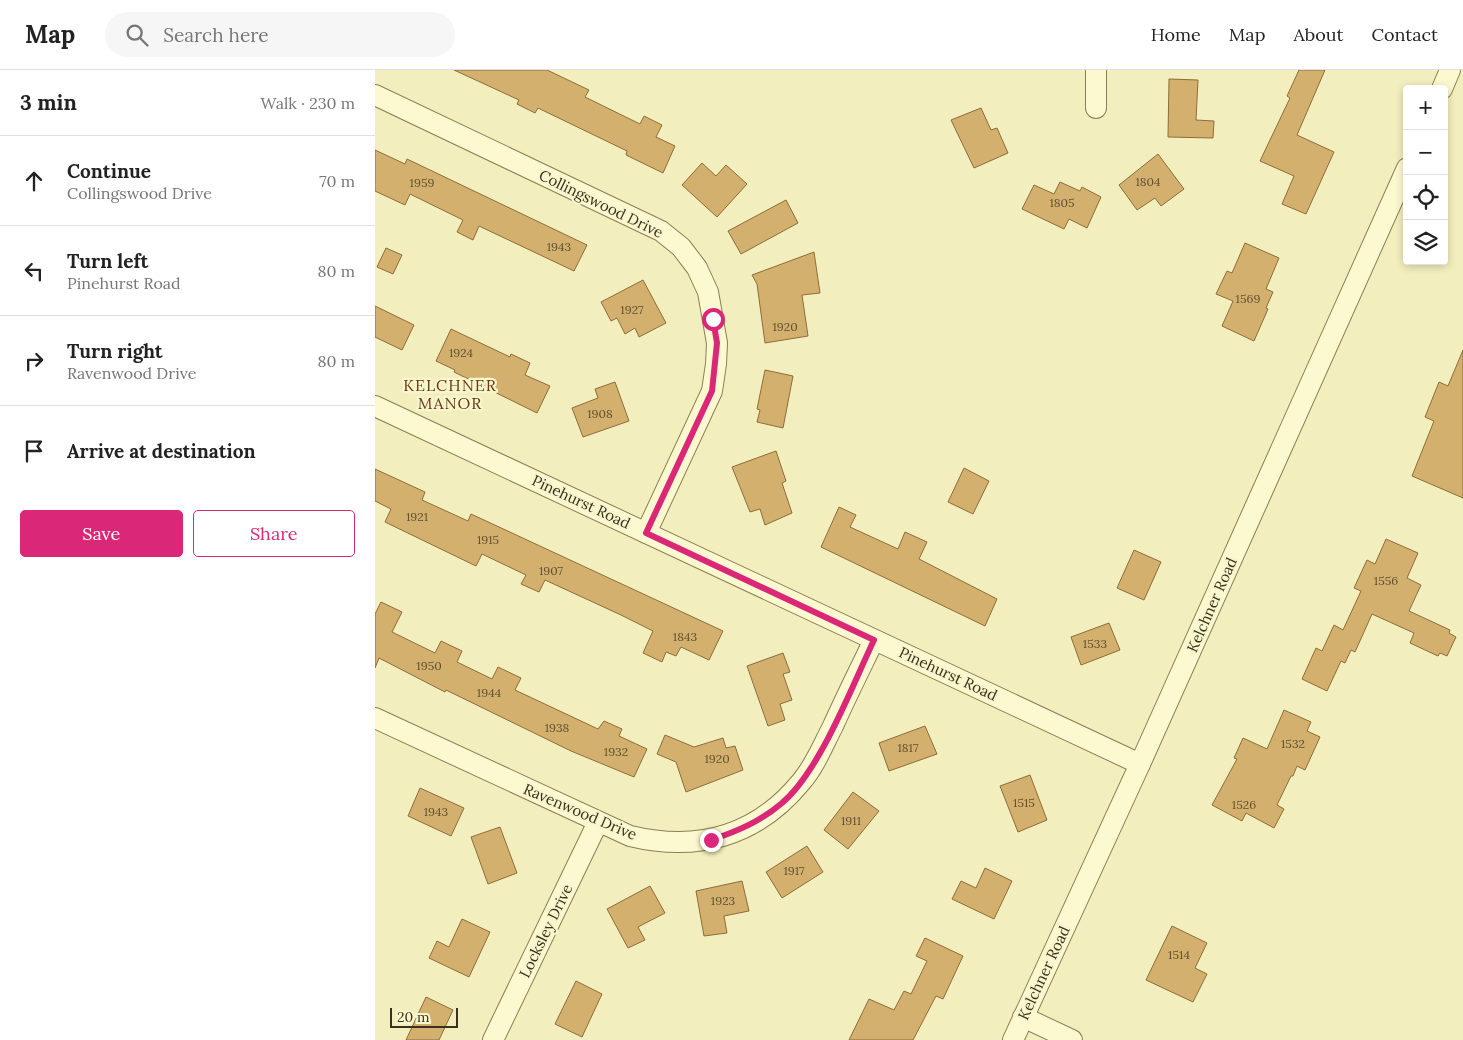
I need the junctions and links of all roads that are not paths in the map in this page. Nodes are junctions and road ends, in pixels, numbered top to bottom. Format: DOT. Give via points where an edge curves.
graph roads {
  1 [pos="1096,70"];
  2 [pos="1450,70"];
  3 [pos="1444,85"];
  4 [pos="375,95"];
  5 [pos="1096,108"];
  6 [pos="1404,175"];
  7 [pos="375,406"];
  8 [pos="646,533"];
  9 [pos="874,640"];
  10 [pos="375,718"];
  11 [pos="1140,764"];
  12 [pos="598,822"];
  13 [pos="1023,1017"];
  14 [pos="493,1040"];
  15 [pos="1013,1040"];
  16 [pos="1072,1040"];
  1 -- 5 [label="street"];
  2 -- 3 [label="street"];
  4 -- 8 [label="street, Collingswood Drive" via="661,231 681,247 697,268 708,292 717,343 712,391"];
  6 -- 11 [label="street, Kelchner Road"];
  7 -- 8 [label="street, Pinehurst Road"];
  8 -- 9 [label="street, Pinehurst Road"];
  9 -- 11 [label="street, Pinehurst Road"];
  9 -- 12 [label="street, Ravenwood Drive" via="812,766 783,802 762,818 711,840 684,843 656,842 630,836"];
  10 -- 12 [label="street, Ravenwood Drive"];
  11 -- 13 [label="street, Kelchner Road"];
  12 -- 14 [label="street, Locksley Drive"];
  13 -- 15 [label="street, Kelchner Road"];
  13 -- 16 [label="street"];
}
